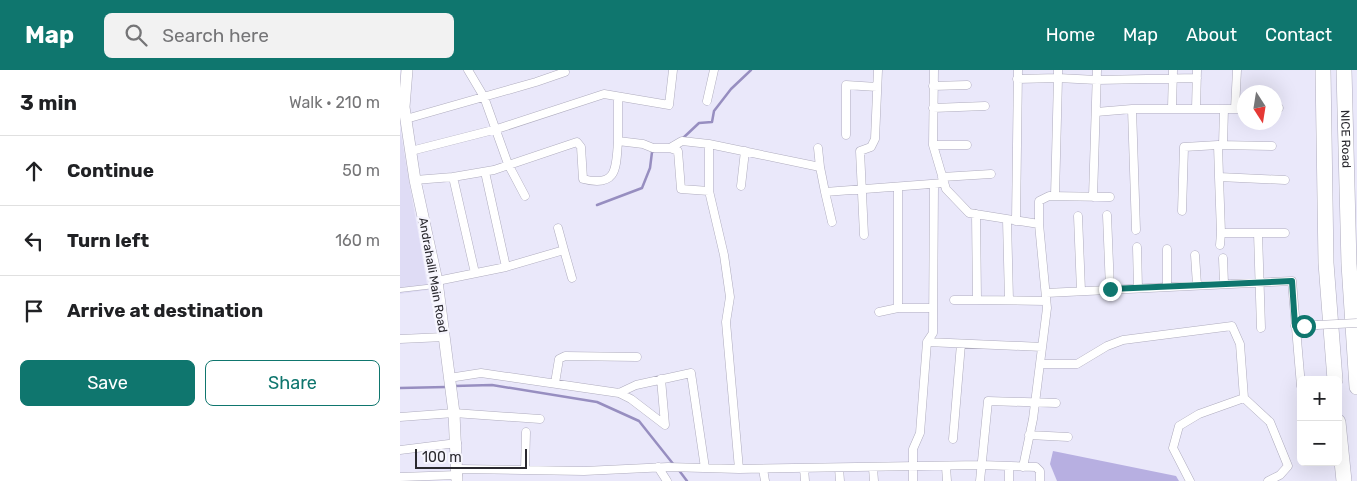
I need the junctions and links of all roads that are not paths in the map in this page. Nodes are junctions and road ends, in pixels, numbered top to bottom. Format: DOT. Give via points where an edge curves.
graph roads {
  1 [pos="408,70"];
  2 [pos="468,70"];
  3 [pos="674,70"];
  4 [pos="714,70"];
  5 [pos="878,70"];
  6 [pos="934,70"];
  7 [pos="1018,70"];
  8 [pos="1097,70"];
  9 [pos="1139,70"];
  10 [pos="1237,70"];
  11 [pos="1323,70"];
  12 [pos="1344,70"];
  13 [pos="565,72"];
  14 [pos="1058,74"];
  15 [pos="1173,74"];
  16 [pos="1197,74"];
  17 [pos="1018,79"];
  18 [pos="1097,80"];
  19 [pos="1139,80"];
  20 [pos="967,85"];
  21 [pos="933,86"];
  22 [pos="877,87"];
  23 [pos="484,97"];
  24 [pos="618,97"];
  25 [pos="707,101"];
  26 [pos="985,106"];
  27 [pos="933,108"];
  28 [pos="1172,108"];
  29 [pos="1132,109"];
  30 [pos="1196,109"];
  31 [pos="1224,109"];
  32 [pos="1235,109"];
  33 [pos="1096,112"];
  34 [pos="406,119"];
  35 [pos="497,130"];
  36 [pos="846,135"];
  37 [pos="618,141"];
  38 [pos="708,144"];
  39 [pos="933,145"];
  40 [pos="967,145"];
  41 [pos="1221,145"];
  42 [pos="1272,146"];
  43 [pos="670,148"];
  44 [pos="818,148"];
  45 [pos="410,151"];
  46 [pos="744,151"];
  47 [pos="508,164"];
  48 [pos="820,167"];
  49 [pos="485,172"];
  50 [pos="991,174"];
  51 [pos="1219,177"];
  52 [pos="453,178"];
  53 [pos="415,180"];
  54 [pos="943,180"];
  55 [pos="1285,180"];
  56 [pos="934,185"];
  57 [pos="741,186"];
  58 [pos="898,187"];
  59 [pos="861,189"];
  60 [pos="709,191"];
  61 [pos="825,192"];
  62 [pos="525,196"];
  63 [pos="1055,196"];
  64 [pos="1093,197"];
  65 [pos="1110,197"];
  66 [pos="1182,211"];
  67 [pos="976,214"];
  68 [pos="1107,215"];
  69 [pos="1078,216"];
  70 [pos="1007,220"];
  71 [pos="1016,221"];
  72 [pos="832,222"];
  73 [pos="1039,224"];
  74 [pos="558,228"];
  75 [pos="1136,230"];
  76 [pos="1221,233"];
  77 [pos="1258,233"];
  78 [pos="1286,233"];
  79 [pos="864,235"];
  80 [pos="1220,245"];
  81 [pos="1137,247"];
  82 [pos="1167,249"];
  83 [pos="564,250"];
  84 [pos="1195,255"];
  85 [pos="1223,258"];
  86 [pos="506,267"];
  87 [pos="475,273"];
  88 [pos="572,278"];
  89 [pos="1260,282"];
  90 [pos="437,283"];
  91 [pos="1224,284"];
  92 [pos="1197,285"];
  93 [pos="1167,287"];
  94 [pos="1138,288"];
  95 [pos="1110,289"];
  96 [pos="400,290"];
  97 [pos="1081,291"];
  98 [pos="1046,297"];
  99 [pos="954,300"];
  100 [pos="977,300"];
  101 [pos="1009,300"];
  102 [pos="898,308"];
  103 [pos="933,308"];
  104 [pos="879,312"];
  105 [pos="1357,323"];
  106 [pos="1295,326"];
  107 [pos="1261,328"];
  108 [pos="444,337"];
  109 [pos="400,339"];
  110 [pos="927,342"];
  111 [pos="961,344"];
  112 [pos="1042,347"];
  113 [pos="637,357"];
  114 [pos="1040,364"];
  115 [pos="1300,376"];
  116 [pos="1335,376"];
  117 [pos="661,379"];
  118 [pos="555,383"];
  119 [pos="451,384"];
  120 [pos="1357,387"];
  121 [pos="619,393"];
  122 [pos="1244,398"];
  123 [pos="1035,402"];
  124 [pos="1056,403"];
  125 [pos="454,413"];
  126 [pos="400,417"];
  127 [pos="540,419"];
  128 [pos="526,432"];
  129 [pos="1030,435"];
  130 [pos="1068,437"];
  131 [pos="953,439"];
  132 [pos="457,443"];
  133 [pos="400,450"];
  134 [pos="1342,461"];
  135 [pos="981,466"];
  136 [pos="658,467"];
  137 [pos="946,467"];
  138 [pos="1009,467"];
  139 [pos="1023,467"];
  140 [pos="705,468"];
  141 [pos="804,468"];
  142 [pos="840,468"];
  143 [pos="873,468"];
  144 [pos="913,468"];
  145 [pos="739,469"];
  146 [pos="763,469"];
  147 [pos="525,470"];
  148 [pos="458,475"];
  149 [pos="400,477"];
  150 [pos="667,481"];
  151 [pos="765,481"];
  152 [pos="805,481"];
  153 [pos="840,481"];
  154 [pos="874,481"];
  155 [pos="913,481"];
  156 [pos="947,481"];
  157 [pos="980,481"];
  158 [pos="1009,481"];
  159 [pos="1040,481"];
  160 [pos="1190,481"];
  161 [pos="1268,481"];
  162 [pos="1344,481"];
  1 -- 34 [label="main road, Andrahalli Main Road"];
  2 -- 23 [label="street"];
  3 -- 24 [label="street" via="669,105"];
  4 -- 25 [label="street"];
  5 -- 22 [label="street"];
  6 -- 21 [label="street"];
  7 -- 17 [label="street"];
  8 -- 18 [label="street"];
  9 -- 19 [label="street"];
  10 -- 32 [label="street"];
  11 -- 116 [label="highway, NICE Road" via="1326,263"];
  12 -- 120 [label="highway, NICE Road" via="1348,255"];
  13 -- 23 [label="street"];
  14 -- 17 [label="street"];
  14 -- 18 [label="street"];
  14 -- 63 [label="street"];
  15 -- 16 [label="street"];
  15 -- 19 [label="street"];
  15 -- 28 [label="street"];
  16 -- 30 [label="street"];
  17 -- 71 [label="street"];
  18 -- 19 [label="street"];
  18 -- 33 [label="street"];
  20 -- 21 [label="street"];
  21 -- 27 [label="street"];
  22 -- 36 [label="street" via="846,85"];
  22 -- 59 [label="street" via="875,138 871,148 860,151"];
  23 -- 34 [label="street"];
  23 -- 35 [label="street"];
  24 -- 35 [label="street" via="604,94"];
  24 -- 37 [label="street"];
  26 -- 27 [label="street"];
  27 -- 39 [label="street"];
  28 -- 29 [label="street"];
  28 -- 30 [label="street"];
  29 -- 33 [label="street"];
  29 -- 75 [label="street"];
  30 -- 31 [label="street"];
  31 -- 32 [label="street"];
  31 -- 41 [label="street"];
  33 -- 64 [label="street"];
  34 -- 45 [label="main road, Andrahalli Main Road"];
  35 -- 45 [label="street"];
  35 -- 47 [label="street"];
  37 -- 43 [label="street"];
  37 -- 47 [label="street" via="615,173 607,180 583,179 581,147 577,142"];
  38 -- 43 [label="street" via="682,141"];
  38 -- 46 [label="street"];
  38 -- 60 [label="street"];
  39 -- 40 [label="street"];
  39 -- 54 [label="street"];
  41 -- 42 [label="street"];
  41 -- 51 [label="street"];
  41 -- 66 [label="street" via="1184,147"];
  43 -- 60 [label="street" via="678,151 681,189"];
  44 -- 48 [label="street"];
  45 -- 53 [label="main road, Andrahalli Main Road"];
  46 -- 48 [label="street"];
  46 -- 57 [label="street"];
  47 -- 49 [label="street"];
  47 -- 62 [label="street"];
  48 -- 61 [label="street"];
  49 -- 52 [label="street"];
  49 -- 86 [label="street"];
  50 -- 54 [label="street"];
  51 -- 55 [label="street"];
  51 -- 76 [label="street"];
  52 -- 53 [label="street"];
  52 -- 87 [label="street"];
  53 -- 90 [label="main road, Andrahalli Main Road"];
  54 -- 56 [label="street"];
  54 -- 67 [label="street" via="946,189 969,213"];
  56 -- 58 [label="street"];
  56 -- 103 [label="street"];
  58 -- 59 [label="street"];
  58 -- 102 [label="street"];
  59 -- 61 [label="street"];
  59 -- 79 [label="street"];
  60 -- 145 [label="street" via="730,297 726,322"];
  61 -- 72 [label="street"];
  63 -- 64 [label="street"];
  63 -- 73 [label="street" via="1039,200"];
  64 -- 65 [label="street"];
  67 -- 70 [label="street"];
  67 -- 100 [label="street"];
  68 -- 95 [label="street"];
  69 -- 97 [label="street"];
  70 -- 71 [label="street"];
  70 -- 101 [label="street"];
  71 -- 73 [label="street"];
  73 -- 98 [label="street"];
  74 -- 83 [label="street"];
  76 -- 77 [label="street"];
  76 -- 80 [label="street"];
  77 -- 78 [label="street"];
  77 -- 89 [label="street"];
  81 -- 94 [label="street"];
  82 -- 93 [label="street"];
  83 -- 86 [label="street"];
  83 -- 88 [label="street"];
  84 -- 92 [label="street"];
  85 -- 91 [label="street"];
  86 -- 87 [label="street"];
  87 -- 90 [label="street"];
  89 -- 91 [label="street"];
  89 -- 106 [label="street" via="1292,281"];
  89 -- 107 [label="street"];
  90 -- 96 [label="lane"];
  90 -- 108 [label="main road, Andrahalli Main Road"];
  91 -- 92 [label="street"];
  92 -- 93 [label="street"];
  93 -- 94 [label="street"];
  94 -- 95 [label="street"];
  95 -- 97 [label="street"];
  97 -- 98 [label="street"];
  98 -- 101 [label="street"];
  98 -- 112 [label="street"];
  99 -- 100 [label="street"];
  100 -- 101 [label="street"];
  102 -- 103 [label="street"];
  102 -- 104 [label="street"];
  103 -- 110 [label="street" via="933,332"];
  105 -- 106 [label="street, bridge"];
  106 -- 115 [label="street"];
  108 -- 109 [label="street"];
  108 -- 119 [label="main road, Andrahalli Main Road"];
  110 -- 111 [label="street"];
  110 -- 144 [label="street" via="920,433 913,450"];
  111 -- 112 [label="street"];
  111 -- 131 [label="street"];
  112 -- 114 [label="street"];
  113 -- 118 [label="street" via="565,356 556,364"];
  114 -- 122 [label="street" via="1078,364 1123,340 1232,326 1240,344"];
  114 -- 123 [label="street"];
  117 -- 121 [label="street"];
  117 -- 121 [label="street" via="665,425"];
  117 -- 140 [label="street" via="691,374"];
  118 -- 119 [label="street" via="481,373"];
  118 -- 121 [label="street"];
  119 -- 125 [label="main road, Andrahalli Main Road"];
  122 -- 160 [label="street" via="1199,414 1179,426 1173,448"];
  122 -- 161 [label="street" via="1270,422 1288,466"];
  123 -- 124 [label="street"];
  123 -- 129 [label="street"];
  123 -- 135 [label="street" via="988,401"];
  125 -- 126 [label="street"];
  125 -- 127 [label="street"];
  125 -- 132 [label="main road, Andrahalli Main Road"];
  128 -- 147 [label="street"];
  129 -- 130 [label="street"];
  129 -- 139 [label="street"];
  132 -- 133 [label="street"];
  132 -- 148 [label="main road, Andrahalli Main Road"];
  134 -- 162 [label="highway"];
  135 -- 137 [label="street"];
  135 -- 138 [label="street"];
  135 -- 157 [label="street"];
  136 -- 140 [label="street"];
  136 -- 147 [label="street"];
  136 -- 150 [label="street"];
  137 -- 144 [label="street"];
  137 -- 156 [label="street"];
  138 -- 139 [label="street"];
  138 -- 158 [label="street"];
  139 -- 159 [label="street" via="1039,468"];
  140 -- 145 [label="street"];
  141 -- 142 [label="street"];
  141 -- 146 [label="street"];
  141 -- 152 [label="street"];
  142 -- 143 [label="street"];
  142 -- 153 [label="street"];
  143 -- 144 [label="street"];
  143 -- 154 [label="street"];
  144 -- 155 [label="street"];
  145 -- 146 [label="street"];
  146 -- 151 [label="street"];
  147 -- 148 [label="street"];
  148 -- 149 [label="street"];
}
